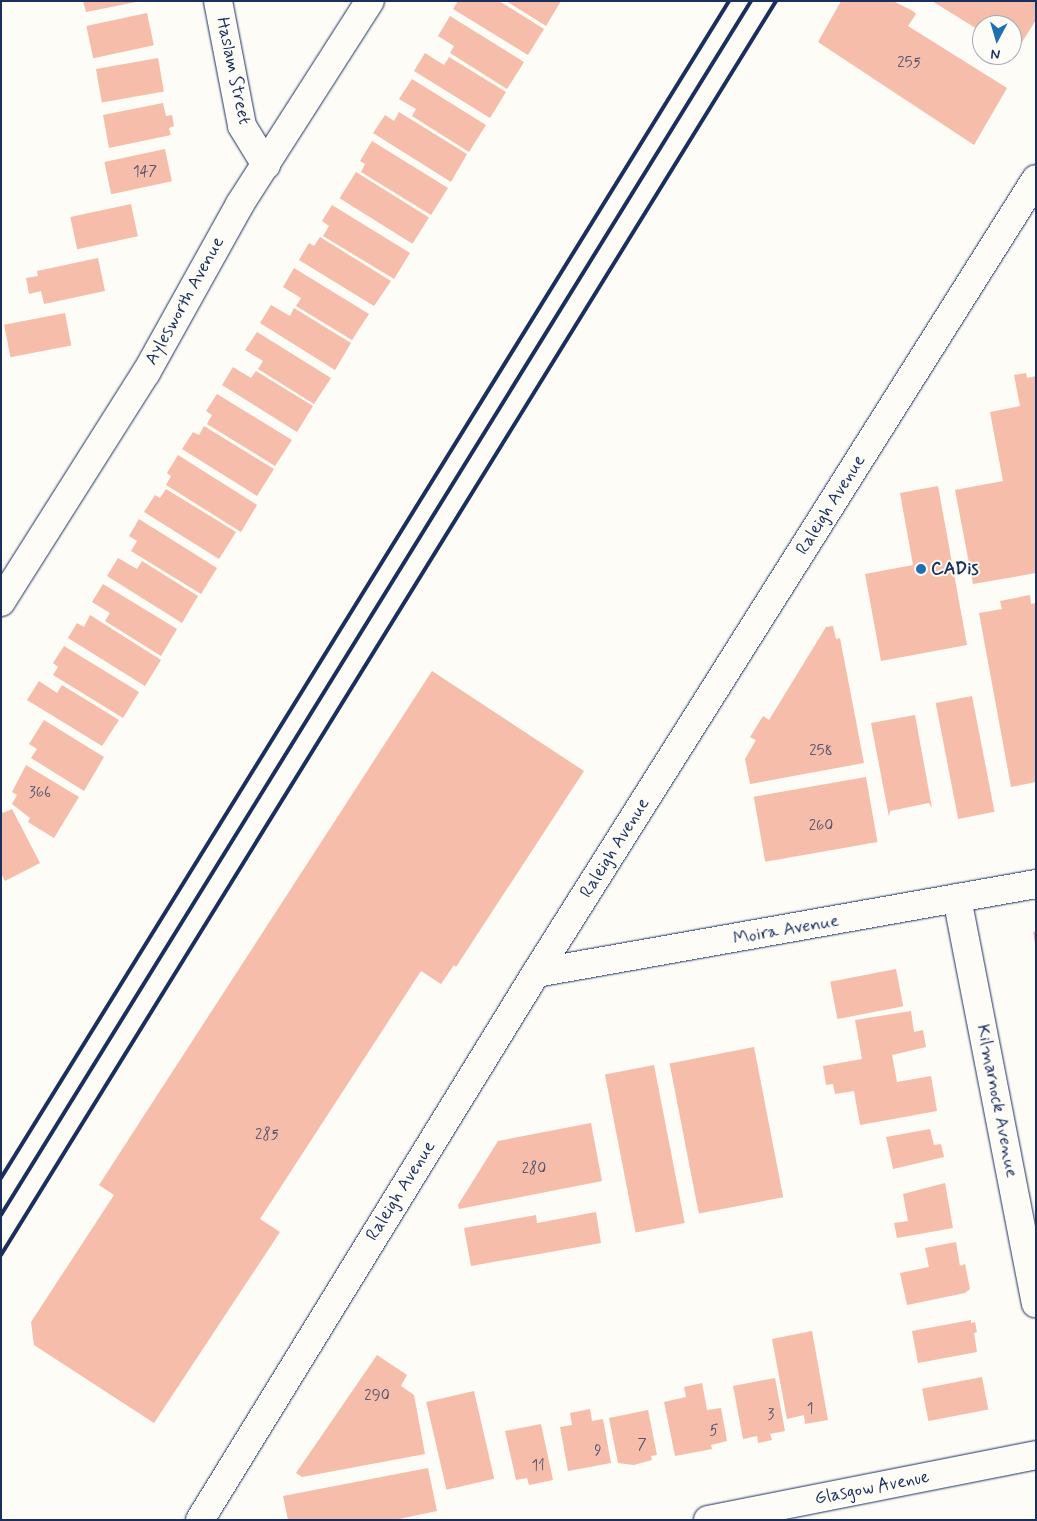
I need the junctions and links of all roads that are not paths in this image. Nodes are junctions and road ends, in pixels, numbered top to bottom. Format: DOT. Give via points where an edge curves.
graph roads {
  1 [pos="218,1"];
  2 [pos="370,1"];
  3 [pos="266,165"];
  4 [pos="1036,179"];
  5 [pos="1,602"];
  6 [pos="1036,884"];
  7 [pos="958,898"];
  8 [pos="536,973"];
  9 [pos="1036,1304"];
  10 [pos="1036,1455"];
  11 [pos="200,1520"];
  12 [pos="708,1520"];
  1 -- 3 [label="street, Haslam Street" via="242,126"];
  2 -- 3 [label="street, Aylesworth Avenue"];
  3 -- 5 [label="street, Aylesworth Avenue" via="222,236 146,373"];
  4 -- 8 [label="street, Raleigh Avenue"];
  6 -- 7 [label="street, Moira Avenue"];
  7 -- 8 [label="street, Moira Avenue"];
  7 -- 9 [label="street, Kilmarnock Avenue"];
  8 -- 11 [label="street, Raleigh Avenue"];
  10 -- 12 [label="street, Glasgow Avenue"];
}
